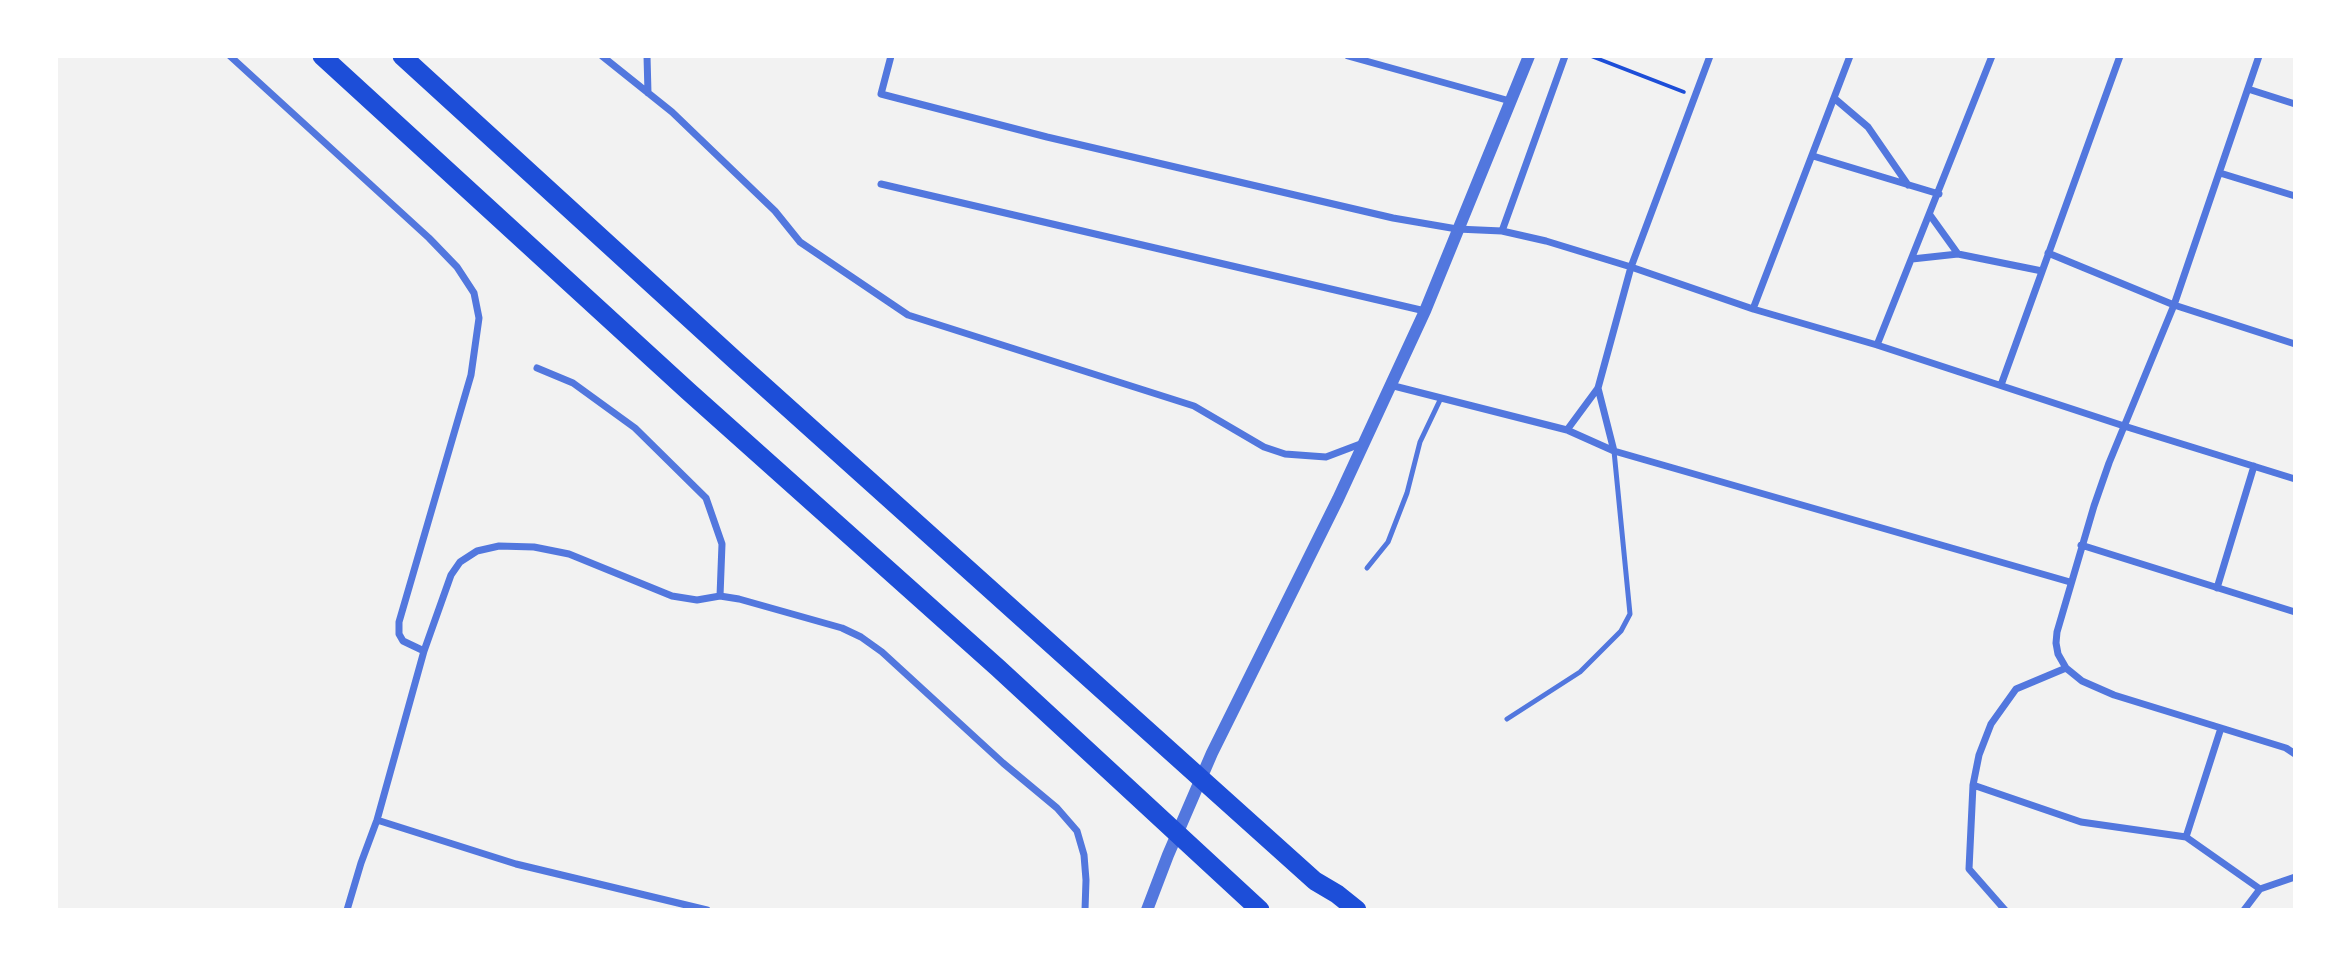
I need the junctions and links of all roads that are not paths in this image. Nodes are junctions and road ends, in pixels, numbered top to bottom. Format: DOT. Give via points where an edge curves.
graph roads {
  1 [pos="230,56"];
  2 [pos="321,56"];
  3 [pos="402,56"];
  4 [pos="602,56"];
  5 [pos="647,56"];
  6 [pos="891,56"];
  7 [pos="1348,56"];
  8 [pos="1529,56"];
  9 [pos="1565,56"];
  10 [pos="1710,56"];
  11 [pos="1850,56"];
  12 [pos="1992,56"];
  13 [pos="2120,56"];
  14 [pos="2259,56"];
  15 [pos="2248,89"];
  16 [pos="648,93"];
  17 [pos="1834,98"];
  18 [pos="1510,101"];
  19 [pos="2295,104"];
  20 [pos="1813,156"];
  21 [pos="2220,173"];
  22 [pos="881,184"];
  23 [pos="1908,185"];
  24 [pos="1938,194"];
  25 [pos="2295,196"];
  26 [pos="1930,215"];
  27 [pos="1457,229"];
  28 [pos="1502,232"];
  29 [pos="2048,253"];
  30 [pos="1958,254"];
  31 [pos="1912,259"];
  32 [pos="1630,267"];
  33 [pos="2042,271"];
  34 [pos="2174,305"];
  35 [pos="1753,309"];
  36 [pos="1425,311"];
  37 [pos="2295,344"];
  38 [pos="1877,345"];
  39 [pos="537,368"];
  40 [pos="1390,385"];
  41 [pos="2001,385"];
  42 [pos="1598,388"];
  43 [pos="1441,398"];
  44 [pos="2124,426"];
  45 [pos="1567,429"];
  46 [pos="1364,443"];
  47 [pos="1614,451"];
  48 [pos="2254,466"];
  49 [pos="2295,479"];
  50 [pos="2081,545"];
  51 [pos="1367,568"];
  52 [pos="2070,582"];
  53 [pos="2217,588"];
  54 [pos="720,597"];
  55 [pos="2295,612"];
  56 [pos="424,651"];
  57 [pos="2066,668"];
  58 [pos="1507,719"];
  59 [pos="2221,728"];
  60 [pos="2295,754"];
  61 [pos="1973,785"];
  62 [pos="377,820"];
  63 [pos="2186,837"];
  64 [pos="2295,877"];
  65 [pos="1315,880"];
  66 [pos="2260,889"];
  67 [pos="347,910"];
  68 [pos="707,910"];
  69 [pos="1085,910"];
  70 [pos="1147,910"];
  71 [pos="1260,910"];
  72 [pos="1340,910"];
  73 [pos="1357,910"];
  74 [pos="2005,910"];
  75 [pos="2244,910"];
  1 -- 56 [label="street" via="429,238 474,293 479,318 471,375 399,622 403,641"];
  2 -- 71 [label="highway"];
  3 -- 65 [label="highway"];
  4 -- 16 [label="street"];
  5 -- 16 [label="street"];
  6 -- 27 [label="street" via="881,94 1183,169"];
  7 -- 18 [label="street"];
  8 -- 18 [label="street"];
  9 -- 28 [label="street"];
  10 -- 32 [label="street"];
  11 -- 17 [label="street"];
  12 -- 24 [label="street"];
  13 -- 29 [label="street"];
  14 -- 15 [label="street"];
  15 -- 19 [label="street"];
  15 -- 21 [label="street"];
  16 -- 46 [label="street" via="775,211 800,242 908,316 1194,406 1264,447 1285,454 1326,457"];
  17 -- 20 [label="street"];
  17 -- 23 [label="street" via="1868,127"];
  18 -- 27 [label="street"];
  20 -- 23 [label="street"];
  20 -- 35 [label="street"];
  21 -- 25 [label="street"];
  21 -- 34 [label="street"];
  22 -- 36 [label="street"];
  23 -- 24 [label="street"];
  24 -- 26 [label="street"];
  26 -- 30 [label="street"];
  26 -- 31 [label="street"];
  27 -- 28 [label="street"];
  27 -- 36 [label="street"];
  28 -- 32 [label="street"];
  29 -- 33 [label="street"];
  29 -- 34 [label="street"];
  30 -- 31 [label="street"];
  30 -- 33 [label="street"];
  31 -- 38 [label="street"];
  32 -- 35 [label="street"];
  32 -- 42 [label="street"];
  33 -- 41 [label="street"];
  34 -- 37 [label="street"];
  34 -- 44 [label="street"];
  35 -- 38 [label="street"];
  36 -- 40 [label="street"];
  38 -- 41 [label="street"];
  39 -- 54 [label="street" via="573,383 635,428 706,498 722,544"];
  40 -- 43 [label="street"];
  40 -- 46 [label="street"];
  41 -- 44 [label="street"];
  42 -- 45 [label="street"];
  42 -- 47 [label="street"];
  43 -- 45 [label="street"];
  43 -- 51 [label="lane" via="1420,442 1388,542"];
  44 -- 48 [label="street"];
  44 -- 50 [label="street"];
  45 -- 47 [label="street"];
  46 -- 70 [label="street" via="1212,753"];
  47 -- 52 [label="street"];
  47 -- 58 [label="lane" via="1630,614 1621,631 1580,672"];
  48 -- 49 [label="street"];
  48 -- 53 [label="street"];
  50 -- 52 [label="street"];
  50 -- 53 [label="street"];
  52 -- 57 [label="street" via="2057,632 2058,654"];
  53 -- 55 [label="street"];
  54 -- 56 [label="street" via="672,596 569,554 499,546 477,551 460,562"];
  54 -- 69 [label="street" via="842,628 882,652 1077,831 1084,856"];
  56 -- 62 [label="street"];
  57 -- 59 [label="street" via="2114,695"];
  57 -- 61 [label="street" via="2016,690 1991,724"];
  59 -- 60 [label="street"];
  59 -- 63 [label="street"];
  61 -- 63 [label="street" via="2081,822"];
  61 -- 74 [label="street" via="1969,869"];
  62 -- 67 [label="street"];
  62 -- 68 [label="street" via="516,864"];
  63 -- 66 [label="street"];
  64 -- 66 [label="street"];
  65 -- 72 [label="highway"];
  65 -- 73 [label="highway"];
  66 -- 75 [label="street"];
}
